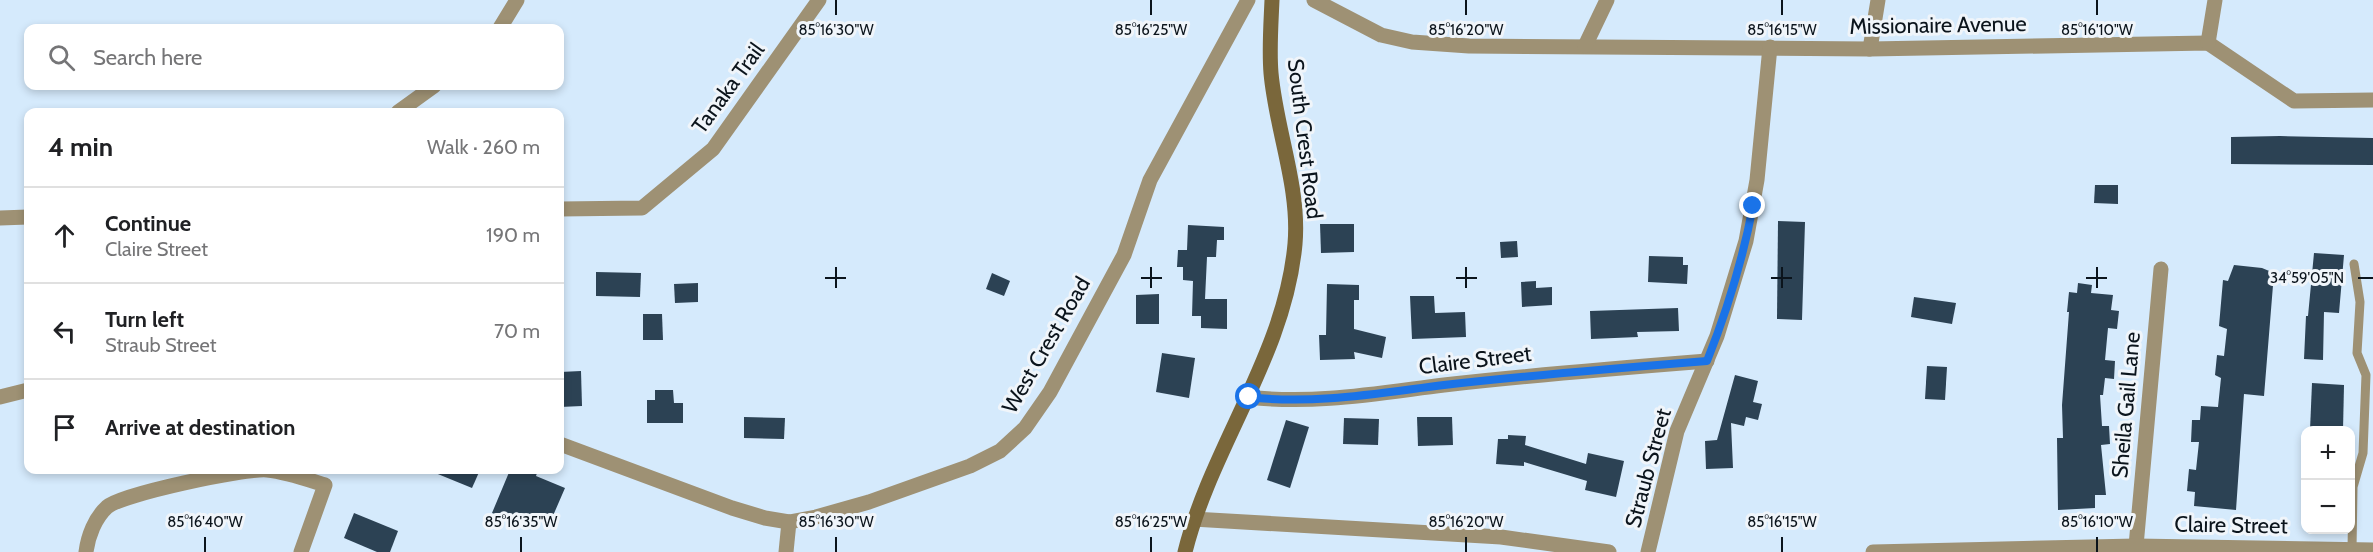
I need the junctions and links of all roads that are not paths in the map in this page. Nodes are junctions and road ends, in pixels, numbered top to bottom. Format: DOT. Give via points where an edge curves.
graph roads {
  1 [pos="517,0"];
  2 [pos="819,0"];
  3 [pos="1248,0"];
  4 [pos="1272,0"];
  5 [pos="1314,0"];
  6 [pos="1607,0"];
  7 [pos="1878,0"];
  8 [pos="2215,0"];
  9 [pos="502,24"];
  10 [pos="2208,43"];
  11 [pos="1585,46"];
  12 [pos="1770,47"];
  13 [pos="1870,49"];
  14 [pos="428,90"];
  15 [pos="2373,99"];
  16 [pos="404,108"];
  17 [pos="564,209"];
  18 [pos="24,217"];
  19 [pos="0,218"];
  20 [pos="2355,264"];
  21 [pos="2161,269"];
  22 [pos="1707,361"];
  23 [pos="24,391"];
  24 [pos="0,397"];
  25 [pos="1249,397"];
  26 [pos="564,445"];
  27 [pos="227,474"];
  28 [pos="287,474"];
  29 [pos="329,474"];
  30 [pos="325,485"];
  31 [pos="1193,519"];
  32 [pos="789,522"];
  33 [pos="2136,546"];
  34 [pos="2352,549"];
  35 [pos="2026,550"];
  36 [pos="2373,550"];
  37 [pos="86,552"];
  38 [pos="301,552"];
  39 [pos="786,552"];
  40 [pos="1185,552"];
  41 [pos="1609,552"];
  42 [pos="1648,552"];
  43 [pos="1873,552"];
  44 [pos="1886,552"];
  1 -- 9 [label="street"];
  2 -- 17 [label="street, Tanaka Trail" via="713,149 642,208"];
  3 -- 32 [label="street, West Crest Road" via="1150,180 1124,255 1050,392 1025,428 1000,451 970,466 869,502"];
  4 -- 25 [label="street, South Crest Road" via="1271,73 1295,208 1295,243 1280,313"];
  5 -- 11 [label="street, Missionaire Avenue" via="1381,35 1412,42"];
  6 -- 11 [label="street"];
  7 -- 13 [label="street"];
  8 -- 10 [label="street"];
  10 -- 13 [label="street, Missionaire Avenue"];
  10 -- 15 [label="street" via="2294,101"];
  11 -- 12 [label="street, Missionaire Avenue"];
  12 -- 13 [label="street, Missionaire Avenue"];
  12 -- 22 [label="street, Straub Street" via="1758,180 1746,241"];
  14 -- 16 [label="street"];
  18 -- 19 [label="street"];
  20 -- 34 [label="lane" via="2360,302 2357,353 2366,375 2363,453 2353,488"];
  21 -- 33 [label="street, Sheila Gail Lane"];
  22 -- 25 [label="street, Claire Street" via="1573,371 1369,395 1278,401"];
  22 -- 42 [label="street, Straub Street" via="1677,431"];
  23 -- 24 [label="street"];
  25 -- 31 [label="street, South Crest Road"];
  26 -- 32 [label="street, West Crest Road" via="732,508"];
  27 -- 37 [label="street" via="129,497 109,506 95,520"];
  28 -- 30 [label="street"];
  29 -- 30 [label="street"];
  30 -- 38 [label="street"];
  31 -- 40 [label="street, South Crest Road"];
  31 -- 41 [label="street" via="1501,537"];
  32 -- 39 [label="street"];
  33 -- 34 [label="street, Claire Street"];
  33 -- 35 [label="street, Claire Street"];
  34 -- 36 [label="street, Claire Street"];
  35 -- 44 [label="street, Claire Street"];
  43 -- 44 [label="street, Claire Street"];
}
